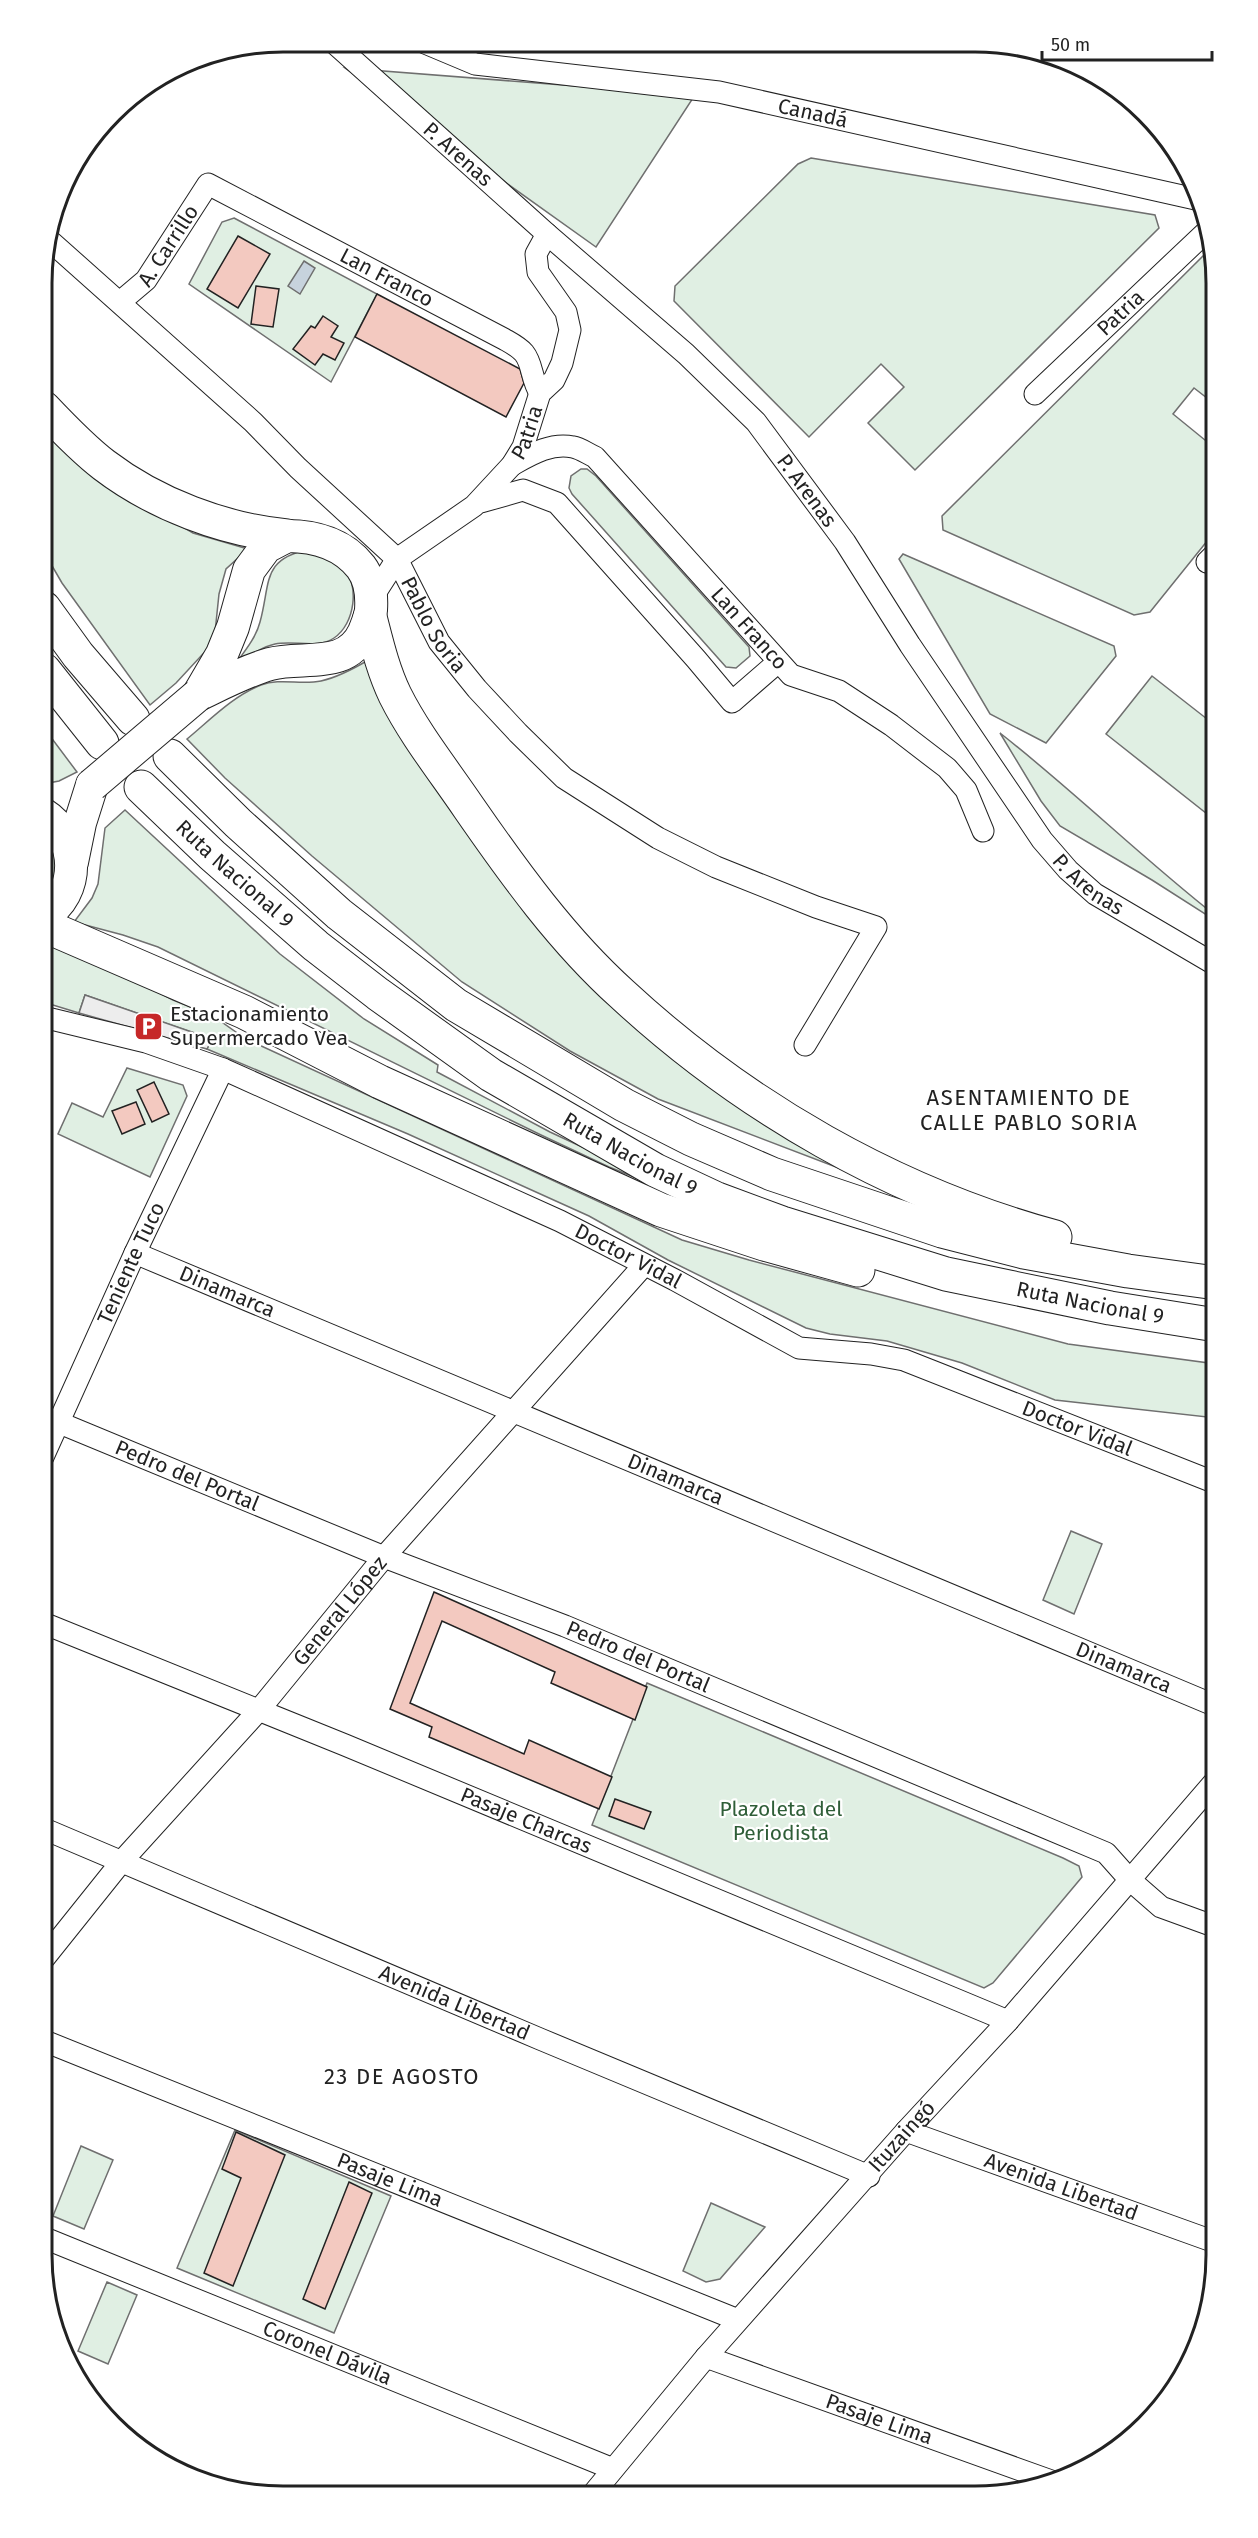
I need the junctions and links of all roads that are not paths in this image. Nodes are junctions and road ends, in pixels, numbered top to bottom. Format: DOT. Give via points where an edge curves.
graph roads {
  1 [pos="343,52"];
  2 [pos="446,52"];
  3 [pos="208,183"];
  4 [pos="1189,198"];
  5 [pos="546,234"];
  6 [pos="1201,237"];
  7 [pos="55,246"];
  8 [pos="120,302"];
  9 [pos="540,393"];
  10 [pos="1035,394"];
  11 [pos="52,416"];
  12 [pos="512,465"];
  13 [pos="474,506"];
  14 [pos="287,536"];
  15 [pos="323,541"];
  16 [pos="397,559"];
  17 [pos="371,608"];
  18 [pos="52,619"];
  19 [pos="778,662"];
  20 [pos="52,680"];
  21 [pos="198,695"];
  22 [pos="133,719"];
  23 [pos="102,743"];
  24 [pos="170,756"];
  25 [pos="93,785"];
  26 [pos="141,787"];
  27 [pos="52,799"];
  28 [pos="52,821"];
  29 [pos="983,831"];
  30 [pos="72,863"];
  31 [pos="52,908"];
  32 [pos="52,929"];
  33 [pos="1206,959"];
  34 [pos="52,1019"];
  35 [pos="805,1045"];
  36 [pos="223,1069"];
  37 [pos="135,1253"];
  38 [pos="644,1265"];
  39 [pos="1206,1279"];
  40 [pos="1206,1281"];
  41 [pos="1110,1308"];
  42 [pos="1206,1323"];
  43 [pos="513,1411"];
  44 [pos="52,1416"];
  45 [pos="52,1421"];
  46 [pos="1206,1479"];
  47 [pos="384,1557"];
  48 [pos="52,1627"];
  49 [pos="1206,1702"];
  50 [pos="259,1710"];
  51 [pos="1206,1792"];
  52 [pos="52,1832"];
  53 [pos="122,1861"];
  54 [pos="1130,1880"];
  55 [pos="1206,1924"];
  56 [pos="52,1948"];
  57 [pos="1008,2021"];
  58 [pos="52,2044"];
  59 [pos="906,2131"];
  60 [pos="869,2176"];
  61 [pos="1206,2239"];
  62 [pos="52,2241"];
  63 [pos="738,2320"];
  64 [pos="706,2357"];
  65 [pos="613,2469"];
  66 [pos="1039,2477"];
  67 [pos="599,2486"];
  1 -- 5 [label="street, P. Arenas"];
  2 -- 4 [label="street, Canadá" via="475,64 719,92"];
  3 -- 8 [label="street, A. Carrillo" via="146,280"];
  3 -- 9 [label="street, Lan Franco" via="504,339 524,352"];
  5 -- 9 [label="street, Patria" via="536,254 538,272 567,312 570,330 554,380"];
  5 -- 33 [label="street, P. Arenas" via="686,354 756,422 845,542 966,730 1042,840 1068,870 1095,894"];
  6 -- 10 [label="street, Patria"];
  7 -- 8 [label="street, Pablo Soria"];
  8 -- 16 [label="street, Pablo Soria"];
  9 -- 12 [label="street, Patria" via="523,447"];
  11 -- 14 [label="highway" via="104,465 151,495 203,517"];
  12 -- 13 [label="street, Patria"];
  12 -- 19 [label="street, Lan Franco" via="548,448 572,447 595,457"];
  13 -- 16 [label="street, Patria"];
  13 -- 19 [label="street" via="524,490 556,503 732,702"];
  14 -- 15 [label="main road"];
  14 -- 21 [label="main road" via="266,547 249,570 222,654"];
  15 -- 16 [label="street" via="373,549"];
  15 -- 17 [label="main road" via="343,550 367,575"];
  16 -- 17 [label="street"];
  16 -- 35 [label="street, Pablo Soria" via="439,642 477,689 564,778 658,838 716,867 876,927"];
  17 -- 21 [label="main road" via="360,639 350,651 310,662 273,663"];
  17 -- 39 [label="highway" via="383,666 408,718 513,868 620,993 711,1069 824,1141 960,1207"];
  18 -- 22 [label="highway"];
  19 -- 29 [label="street, Lan Franco" via="791,675 839,691 947,768 966,790"];
  20 -- 23 [label="highway"];
  21 -- 25 [label="main road, bridge"];
  24 -- 40 [label="highway, Ruta Nacional 9" via="339,914 456,1005 624,1106 772,1174 942,1231 1036,1254"];
  25 -- 27 [label="main road"];
  25 -- 30 [label="main road"];
  26 -- 41 [label="highway, Ruta Nacional 9" via="316,946 378,994 491,1075 655,1170 717,1199 845,1244 946,1274"];
  28 -- 30 [label="main road" via="69,845"];
  30 -- 31 [label="main road" via="63,898"];
  32 -- 41 [label="highway" via="244,1012 380,1082 661,1210 891,1280 1012,1303"];
  34 -- 36 [label="street, Doctor Vidal" via="146,1042"];
  36 -- 37 [label="street, Teniente Tuco"];
  36 -- 38 [label="street, Doctor Vidal" via="481,1184"];
  37 -- 43 [label="street, Dinamarca"];
  37 -- 44 [label="street, Teniente Tuco"];
  38 -- 43 [label="street, General López"];
  38 -- 46 [label="street, Doctor Vidal" via="799,1348 904,1360"];
  41 -- 42 [label="highway, Ruta Nacional 9"];
  43 -- 47 [label="street, General López"];
  43 -- 49 [label="street, Dinamarca"];
  45 -- 47 [label="street, Pedro del Portal"];
  47 -- 50 [label="street, General López"];
  47 -- 54 [label="street, Pedro del Portal" via="565,1626 1106,1853"];
  48 -- 50 [label="street, Pasaje Charcas"];
  50 -- 53 [label="street, General López"];
  50 -- 57 [label="street, Pasaje Charcas"];
  51 -- 54 [label="street, Ituzaingó"];
  52 -- 53 [label="street, Avenida Libertad"];
  53 -- 56 [label="street, General López"];
  53 -- 60 [label="street, Avenida Libertad"];
  54 -- 55 [label="street, Pedro del Portal" via="1161,1907"];
  54 -- 57 [label="street, Ituzaingó"];
  57 -- 59 [label="street, Ituzaingó"];
  58 -- 63 [label="street, Pasaje Lima"];
  59 -- 60 [label="street, Ituzaingó"];
  59 -- 61 [label="street, Avenida Libertad"];
  60 -- 63 [label="street, Ituzaingó"];
  62 -- 65 [label="street, Coronel Dávila"];
  63 -- 64 [label="street, Ituzaingó"];
  64 -- 65 [label="street, Ituzaingó"];
  64 -- 66 [label="street, Pasaje Lima"];
  65 -- 67 [label="street, Ituzaingó"];
}
